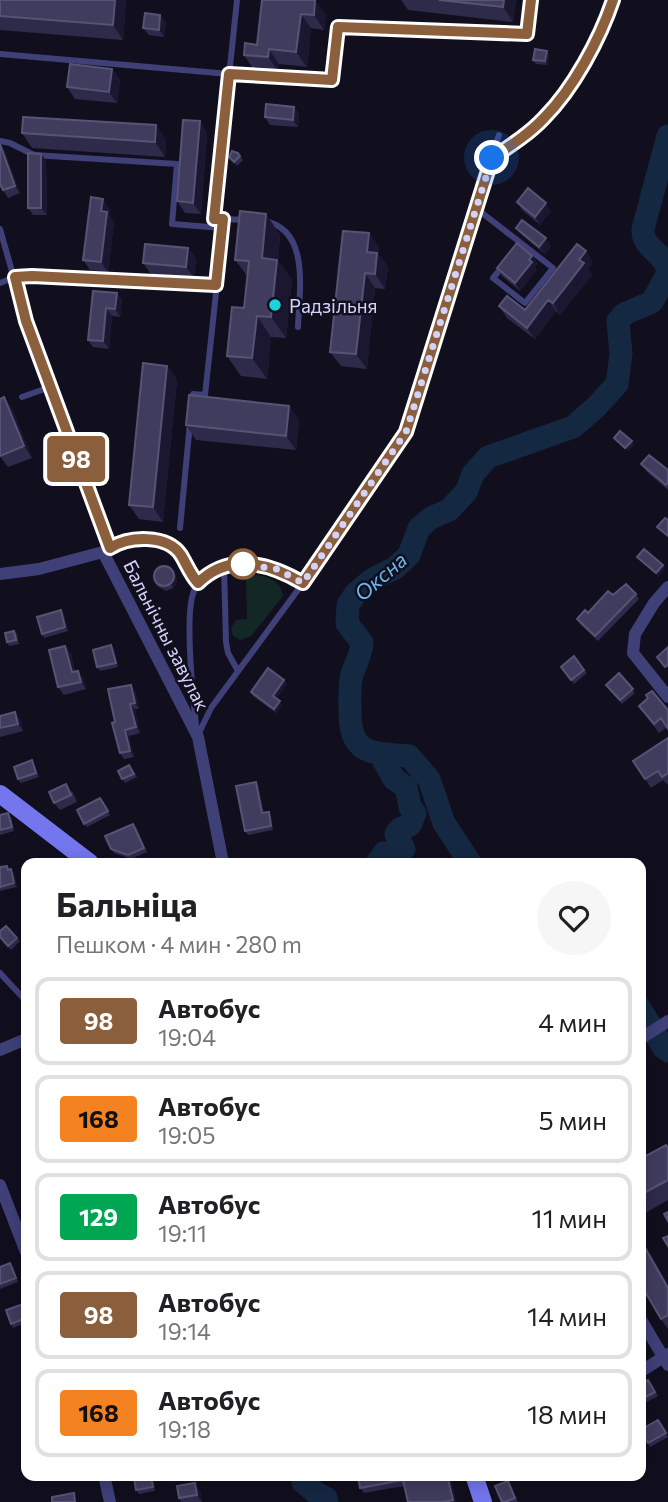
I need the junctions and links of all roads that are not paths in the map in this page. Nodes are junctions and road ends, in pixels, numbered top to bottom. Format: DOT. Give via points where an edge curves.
graph roads {
  1 [pos="237,0"];
  2 [pos="531,0"];
  3 [pos="613,0"];
  4 [pos="0,54"];
  5 [pos="229,74"];
  6 [pos="499,135"];
  7 [pos="0,141"];
  8 [pos="492,158"];
  9 [pos="477,209"];
  10 [pos="223,219"];
  11 [pos="222,228"];
  12 [pos="0,229"];
  13 [pos="521,243"];
  14 [pos="514,252"];
  15 [pos="507,261"];
  16 [pos="15,277"];
  17 [pos="0,283"];
  18 [pos="216,285"];
  19 [pos="298,327"];
  20 [pos="50,387"];
  21 [pos="22,397"];
  22 [pos="192,407"];
  23 [pos="191,421"];
  24 [pos="180,528"];
  25 [pos="106,550"];
  26 [pos="224,566"];
  27 [pos="0,574"];
  28 [pos="198,583"];
  29 [pos="303,583"];
  30 [pos="668,587"];
  31 [pos="238,671"];
  32 [pos="668,697"];
  33 [pos="198,737"];
  34 [pos="0,794"];
  35 [pos="83,858"];
  36 [pos="222,858"];
  37 [pos="0,973"];
  38 [pos="21,996"];
  39 [pos="668,1021"];
  40 [pos="646,1035"];
  41 [pos="21,1041"];
  42 [pos="0,1050"];
  43 [pos="0,1185"];
  44 [pos="21,1239"];
  45 [pos="646,1327"];
  46 [pos="667,1358"];
  47 [pos="646,1369"];
  48 [pos="105,1481"];
  49 [pos="480,1481"];
  50 [pos="110,1502"];
  51 [pos="483,1502"];
  1 -- 5 [label="lane" via="236,49"];
  2 -- 5 [label="lane" via="527,34 338,27 332,80"];
  3 -- 8 [label="lane" via="576,75 545,118"];
  4 -- 5 [label="lane"];
  5 -- 10 [label="lane" via="214,219"];
  6 -- 8 [label="lane, Бальнічны завулак"];
  7 -- 11 [label="lane" via="34,155 177,164 172,224"];
  8 -- 9 [label="lane, Бальнічны завулак"];
  9 -- 13 [label="lane"];
  9 -- 29 [label="lane, Бальнічны завулак" via="406,432"];
  10 -- 11 [label="lane"];
  10 -- 19 [label="lane" via="271,222 290,237 299,258"];
  11 -- 18 [label="lane"];
  12 -- 16 [label="lane"];
  13 -- 14 [label="lane"];
  13 -- 15 [label="lane" via="553,268 525,303 494,278"];
  16 -- 17 [label="lane"];
  16 -- 18 [label="lane"];
  16 -- 20 [label="lane"];
  18 -- 22 [label="lane" via="205,395 193,394"];
  20 -- 21 [label="lane"];
  20 -- 25 [label="lane"];
  23 -- 24 [label="lane"];
  25 -- 27 [label="street, Бальнічны завулак" via="39,569"];
  25 -- 28 [label="lane" via="132,539 162,541 180,554"];
  25 -- 33 [label="street, Бальнічны завулак"];
  26 -- 28 [label="lane"];
  26 -- 29 [label="lane" via="260,565"];
  26 -- 31 [label="lane" via="226,642"];
  28 -- 33 [label="lane" via="191,606 191,679"];
  29 -- 31 [label="lane, Бальнічны завулак"];
  30 -- 32 [label="street" via="635,634 633,653"];
  31 -- 33 [label="lane, Бальнічны завулак" via="211,708"];
  33 -- 36 [label="street"];
  34 -- 35 [label="street"];
  37 -- 38 [label="lane"];
  39 -- 40 [label="street"];
  41 -- 42 [label="street"];
  43 -- 44 [label="street"];
  45 -- 46 [label="street"];
  46 -- 47 [label="street"];
  48 -- 50 [label="street"];
  49 -- 51 [label="street"];
}
